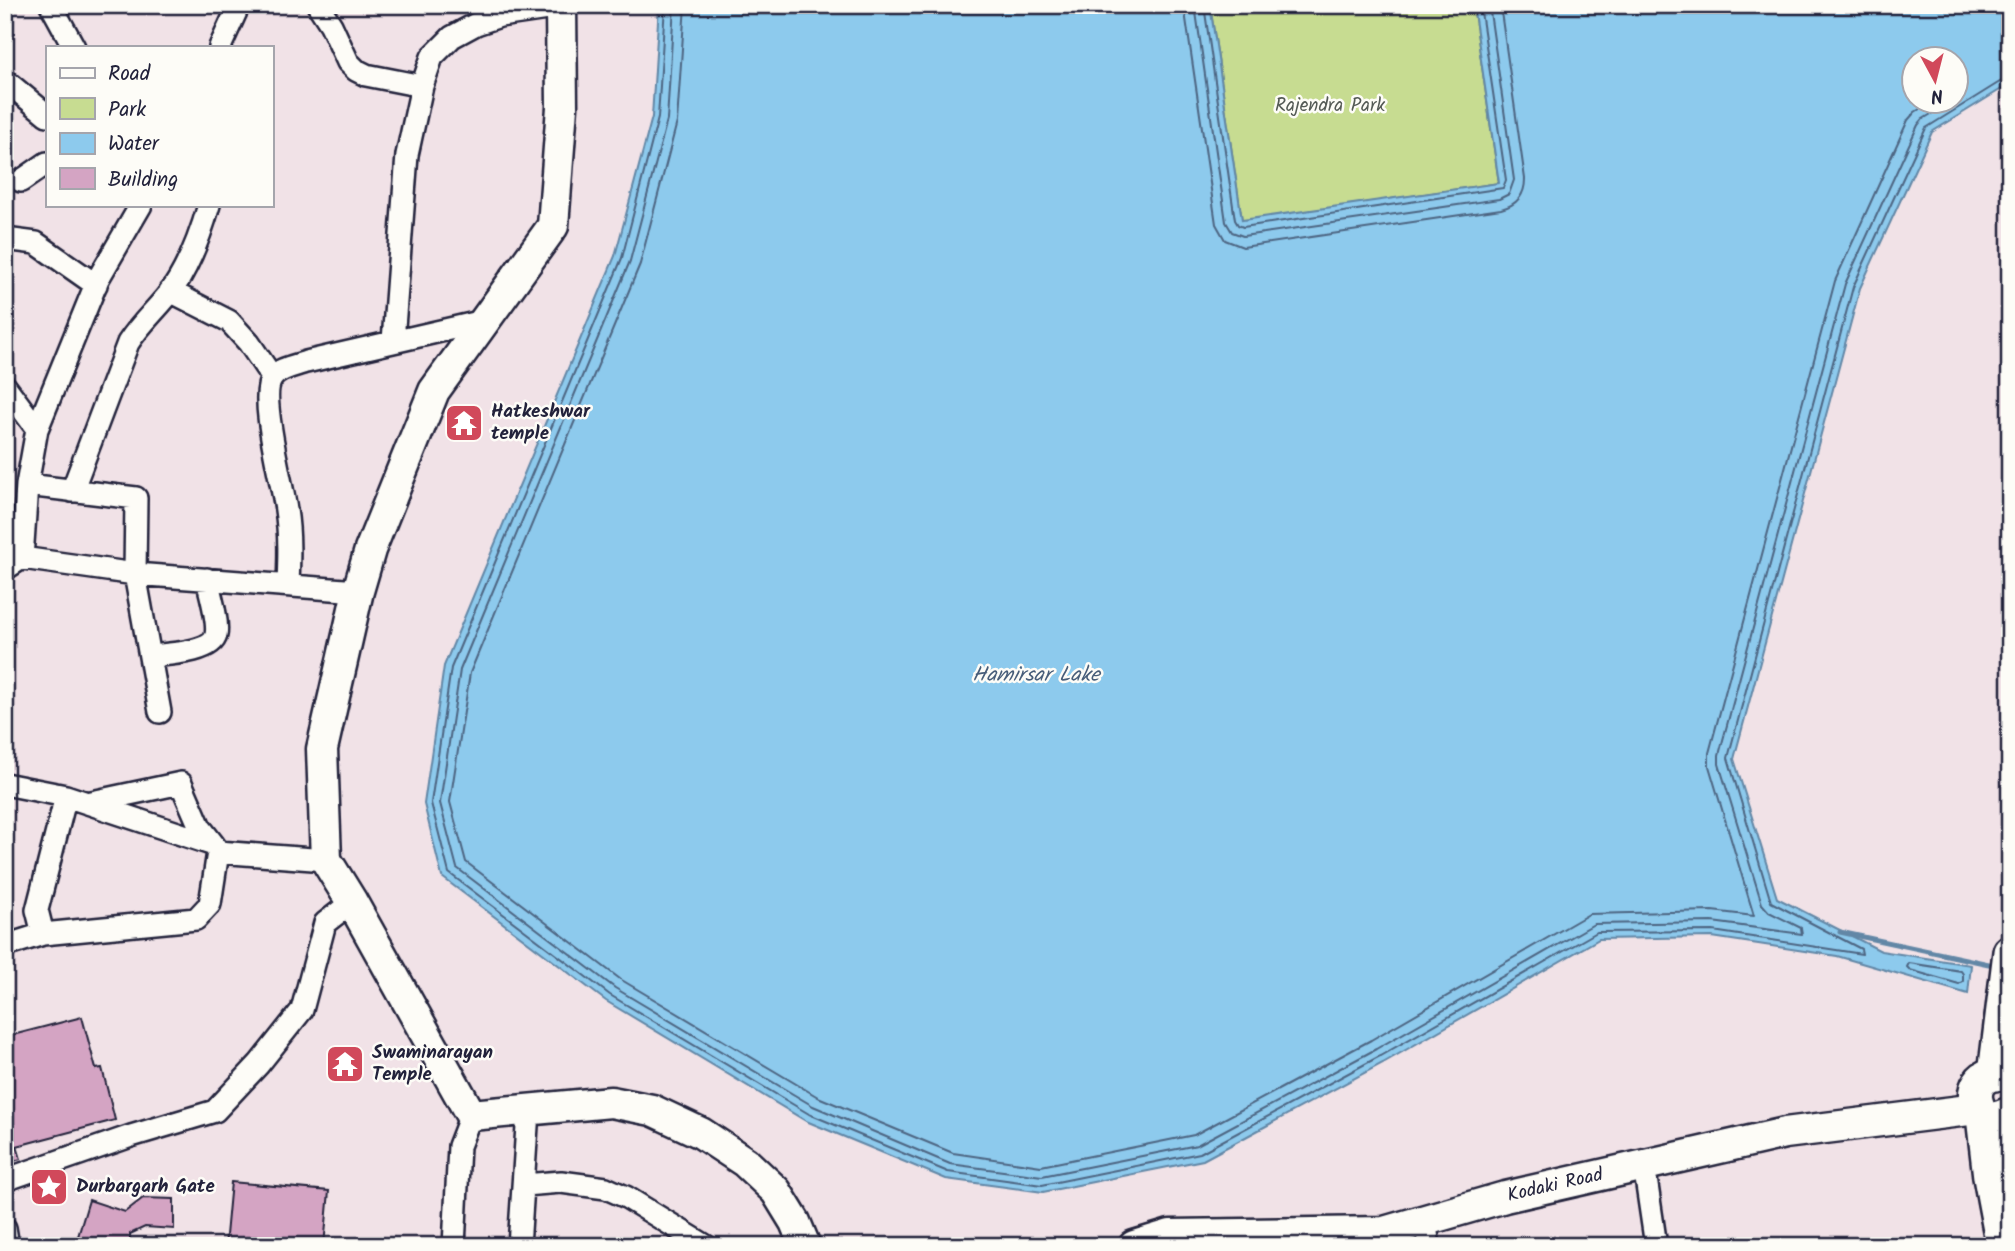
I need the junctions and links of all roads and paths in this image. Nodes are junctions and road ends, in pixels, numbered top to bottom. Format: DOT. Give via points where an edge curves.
graph roads {
  1 [pos="51,5"];
  2 [pos="239,5"];
  3 [pos="318,5"];
  4 [pos="561,6"];
  5 [pos="73,46"];
  6 [pos="220,46"];
  7 [pos="6,81"];
  8 [pos="422,86"];
  9 [pos="46,114"];
  10 [pos="46,164"];
  11 [pos="22,181"];
  12 [pos="140,206"];
  13 [pos="209,206"];
  14 [pos="5,239"];
  15 [pos="96,285"];
  16 [pos="170,292"];
  17 [pos="484,321"];
  18 [pos="393,341"];
  19 [pos="272,377"];
  20 [pos="5,386"];
  21 [pos="37,429"];
  22 [pos="72,491"];
  23 [pos="19,498"];
  24 [pos="13,564"];
  25 [pos="135,574"];
  26 [pos="207,579"];
  27 [pos="288,585"];
  28 [pos="358,591"];
  29 [pos="150,656"];
  30 [pos="160,712"];
  31 [pos="5,784"];
  32 [pos="75,800"];
  33 [pos="216,848"];
  34 [pos="326,860"];
  35 [pos="352,902"];
  36 [pos="43,934"];
  37 [pos="5,946"];
  38 [pos="2010,952"];
  39 [pos="1993,1100"];
  40 [pos="528,1111"];
  41 [pos="471,1115"];
  42 [pos="1644,1165"];
  43 [pos="5,1180"];
  44 [pos="2010,1181"];
  45 [pos="524,1185"];
  46 [pos="5,1228"];
  47 [pos="1427,1233"];
  48 [pos="8,1246"];
  49 [pos="454,1246"];
  50 [pos="519,1246"];
  51 [pos="706,1246"];
  52 [pos="805,1246"];
  53 [pos="1134,1246"];
  54 [pos="1656,1246"];
  55 [pos="2003,1246"];
  1 -- 5 [label="street"];
  2 -- 6 [label="street"];
  3 -- 8 [label="street" via="356,70"];
  4 -- 8 [label="street" via="500,16 452,37 432,57"];
  4 -- 17 [label="street" via="562,107 553,226"];
  7 -- 9 [label="street"];
  8 -- 18 [label="street" via="407,155"];
  10 -- 11 [label="street"];
  12 -- 15 [label="street"];
  13 -- 16 [label="street" via="192,253"];
  14 -- 15 [label="street" via="36,243"];
  15 -- 21 [label="street"];
  16 -- 19 [label="street" via="229,321"];
  16 -- 22 [label="street" via="128,343"];
  17 -- 18 [label="street"];
  17 -- 28 [label="street" via="433,391"];
  18 -- 19 [label="street" via="306,362"];
  19 -- 27 [label="street" via="267,398 287,511"];
  20 -- 21 [label="street"];
  21 -- 23 [label="street"];
  22 -- 23 [label="street"];
  22 -- 25 [label="street" via="136,498"];
  23 -- 24 [label="street"];
  24 -- 25 [label="street"];
  25 -- 26 [label="street"];
  25 -- 29 [label="street"];
  26 -- 27 [label="street"];
  26 -- 29 [label="street" via="216,628 213,641 194,650"];
  27 -- 28 [label="street"];
  28 -- 34 [label="street" via="322,749"];
  29 -- 30 [label="street"];
  31 -- 32 [label="street"];
  32 -- 33 [label="street"];
  32 -- 33 [label="street" via="181,783 200,827"];
  32 -- 36 [label="street" via="37,910"];
  33 -- 34 [label="street"];
  33 -- 36 [label="street" via="210,904 196,919"];
  34 -- 35 [label="street"];
  35 -- 41 [label="street"];
  35 -- 43 [label="street" via="325,923 302,1010 215,1111"];
  36 -- 37 [label="street"];
  38 -- 39 [label="main road"];
  39 -- 42 [label="street, Kodaki Road" via="1785,1133"];
  39 -- 44 [label="main road"];
  39 -- 55 [label="main road" via="1990,1177"];
  40 -- 41 [label="street"];
  40 -- 45 [label="street"];
  40 -- 52 [label="street" via="611,1102 652,1110 701,1133 745,1162 776,1191"];
  41 -- 49 [label="street" via="459,1146"];
  42 -- 47 [label="street, Kodaki Road" via="1505,1197"];
  42 -- 54 [label="street"];
  45 -- 50 [label="street"];
  45 -- 51 [label="street" via="561,1182 606,1188"];
  46 -- 48 [label="street"];
  47 -- 53 [label="street, Kodaki Road" via="1170,1235"];
}
